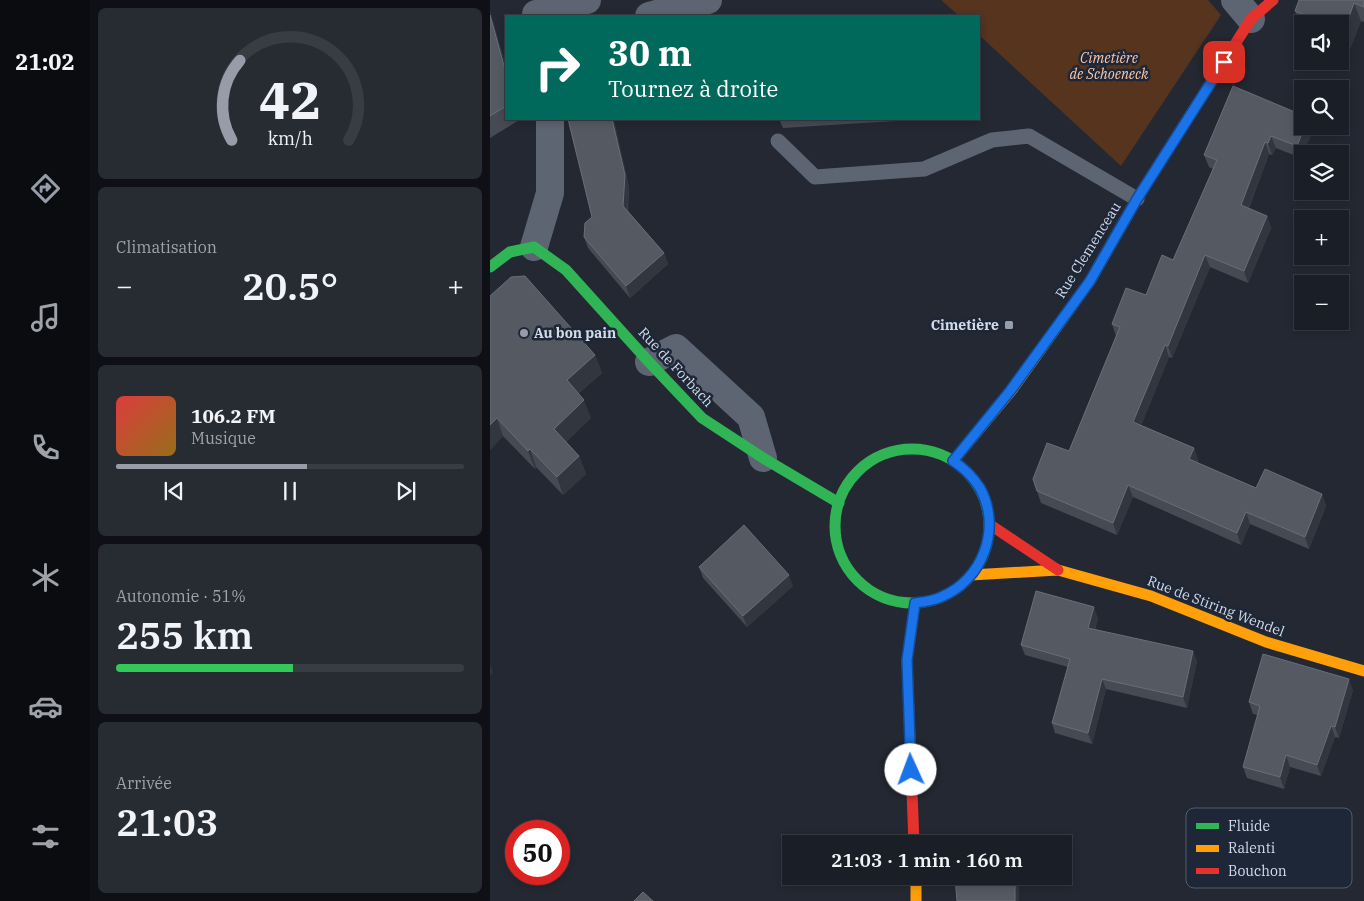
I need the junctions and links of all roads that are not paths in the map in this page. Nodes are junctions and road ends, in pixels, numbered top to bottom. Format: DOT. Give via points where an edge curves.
graph roads {
  1 [pos="587,0"];
  2 [pos="708,0"];
  3 [pos="1273,0"];
  4 [pos="1243,9"];
  5 [pos="535,10"];
  6 [pos="653,15"];
  7 [pos="550,120"];
  8 [pos="778,141"];
  9 [pos="1137,199"];
  10 [pos="534,247"];
  11 [pos="490,267"];
  12 [pos="649,362"];
  13 [pos="763,458"];
  14 [pos="953,461"];
  15 [pos="839,503"];
  16 [pos="989,524"];
  17 [pos="1058,570"];
  18 [pos="971,575"];
  19 [pos="915,603"];
  20 [pos="1364,671"];
  21 [pos="914,835"];
  22 [pos="916,885"];
  23 [pos="916,901"];
  1 -- 5 [label="street"];
  2 -- 6 [label="street"];
  3 -- 4 [label="main road, Rue Clemenceau"];
  4 -- 9 [label="main road, Rue Clemenceau"];
  7 -- 10 [label="street" via="550,193"];
  8 -- 9 [label="lane" via="815,177 924,169 992,140 1028,136"];
  9 -- 14 [label="main road, Rue Clemenceau" via="1090,281 1010,391"];
  10 -- 11 [label="main road" via="510,252"];
  10 -- 12 [label="main road, Rue de Forbach" via="566,270"];
  12 -- 13 [label="street" via="676,348 751,417"];
  13 -- 15 [label="main road"];
  14 -- 15 [label="main road" via="928,450 900,450 886,454 857,473"];
  14 -- 16 [label="main road" via="964,468 980,488"];
  15 -- 19 [label="main road" via="836,517 838,546 851,572 872,592 900,602"];
  16 -- 17 [label="main road, Rue de Stiring Wendel"];
  16 -- 18 [label="main road" via="984,551"];
  17 -- 18 [label="main road, Rue de Stiring Wendel"];
  17 -- 20 [label="main road, Rue de Stiring Wendel" via="1151,596 1266,642"];
  18 -- 19 [label="main road" via="940,598"];
  19 -- 21 [label="main road" via="907,660"];
  22 -- 23 [label="main road"];
}
